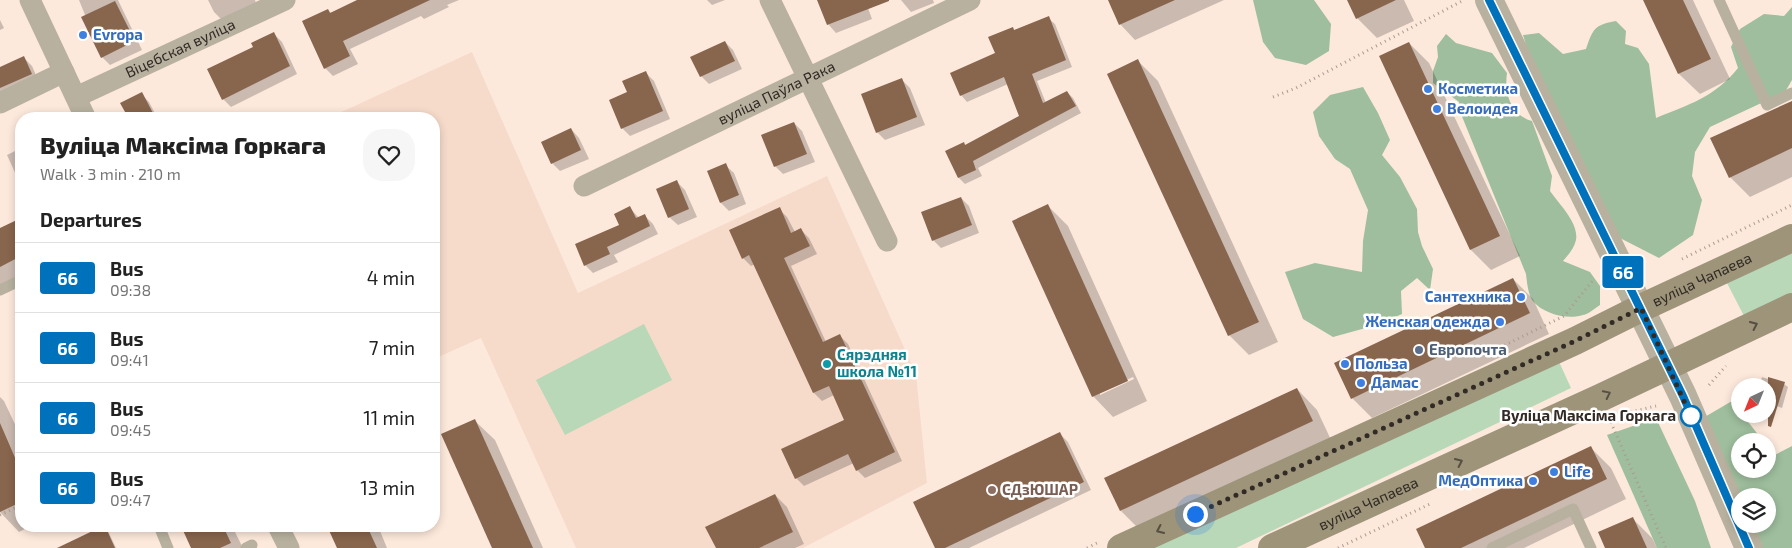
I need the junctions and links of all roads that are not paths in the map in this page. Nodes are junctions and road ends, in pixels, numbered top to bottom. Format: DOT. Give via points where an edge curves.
graph roads {
  1 [pos="30,0"];
  2 [pos="285,0"];
  3 [pos="770,0"];
  4 [pos="970,0"];
  5 [pos="1489,0"];
  6 [pos="1719,0"];
  7 [pos="64,72"];
  8 [pos="806,78"];
  9 [pos="1792,93"];
  10 [pos="76,97"];
  11 [pos="0,103"];
  12 [pos="83,112"];
  13 [pos="584,186"];
  14 [pos="1792,238"];
  15 [pos="887,241"];
  16 [pos="15,283"];
  17 [pos="0,290"];
  18 [pos="1792,307"];
  19 [pos="1641,308"];
  20 [pos="1668,365"];
  21 [pos="161,532"];
  22 [pos="281,532"];
  23 [pos="168,548"];
  24 [pos="289,548"];
  25 [pos="1121,548"];
  26 [pos="1272,548"];
  27 [pos="1492,548"];
  28 [pos="1591,548"];
  29 [pos="1749,548"];
  1 -- 7 [label="street"];
  2 -- 10 [label="street, Віцебская вуліца"];
  3 -- 8 [label="street"];
  4 -- 8 [label="street, вуліца Паўла Рака"];
  5 -- 19 [label="street"];
  6 -- 9 [label="lane" via="1767,105"];
  7 -- 10 [label="street"];
  7 -- 11 [label="street"];
  8 -- 13 [label="street, вуліца Паўла Рака"];
  8 -- 15 [label="street"];
  10 -- 12 [label="street"];
  14 -- 19 [label="main road, вуліца Чапаева"];
  16 -- 17 [label="lane"];
  20 -- 18 [label="main road, вуліца Чапаева, one-way"];
  19 -- 20 [label="street"];
  19 -- 25 [label="main road, вуліца Чапаева, one-way"];
  26 -- 20 [label="main road, вуліца Чапаева, one-way"];
  20 -- 29 [label="street"];
  21 -- 23 [label="lane"];
  22 -- 24 [label="street"];
  27 -- 28 [label="lane" via="1573,510"];
}
